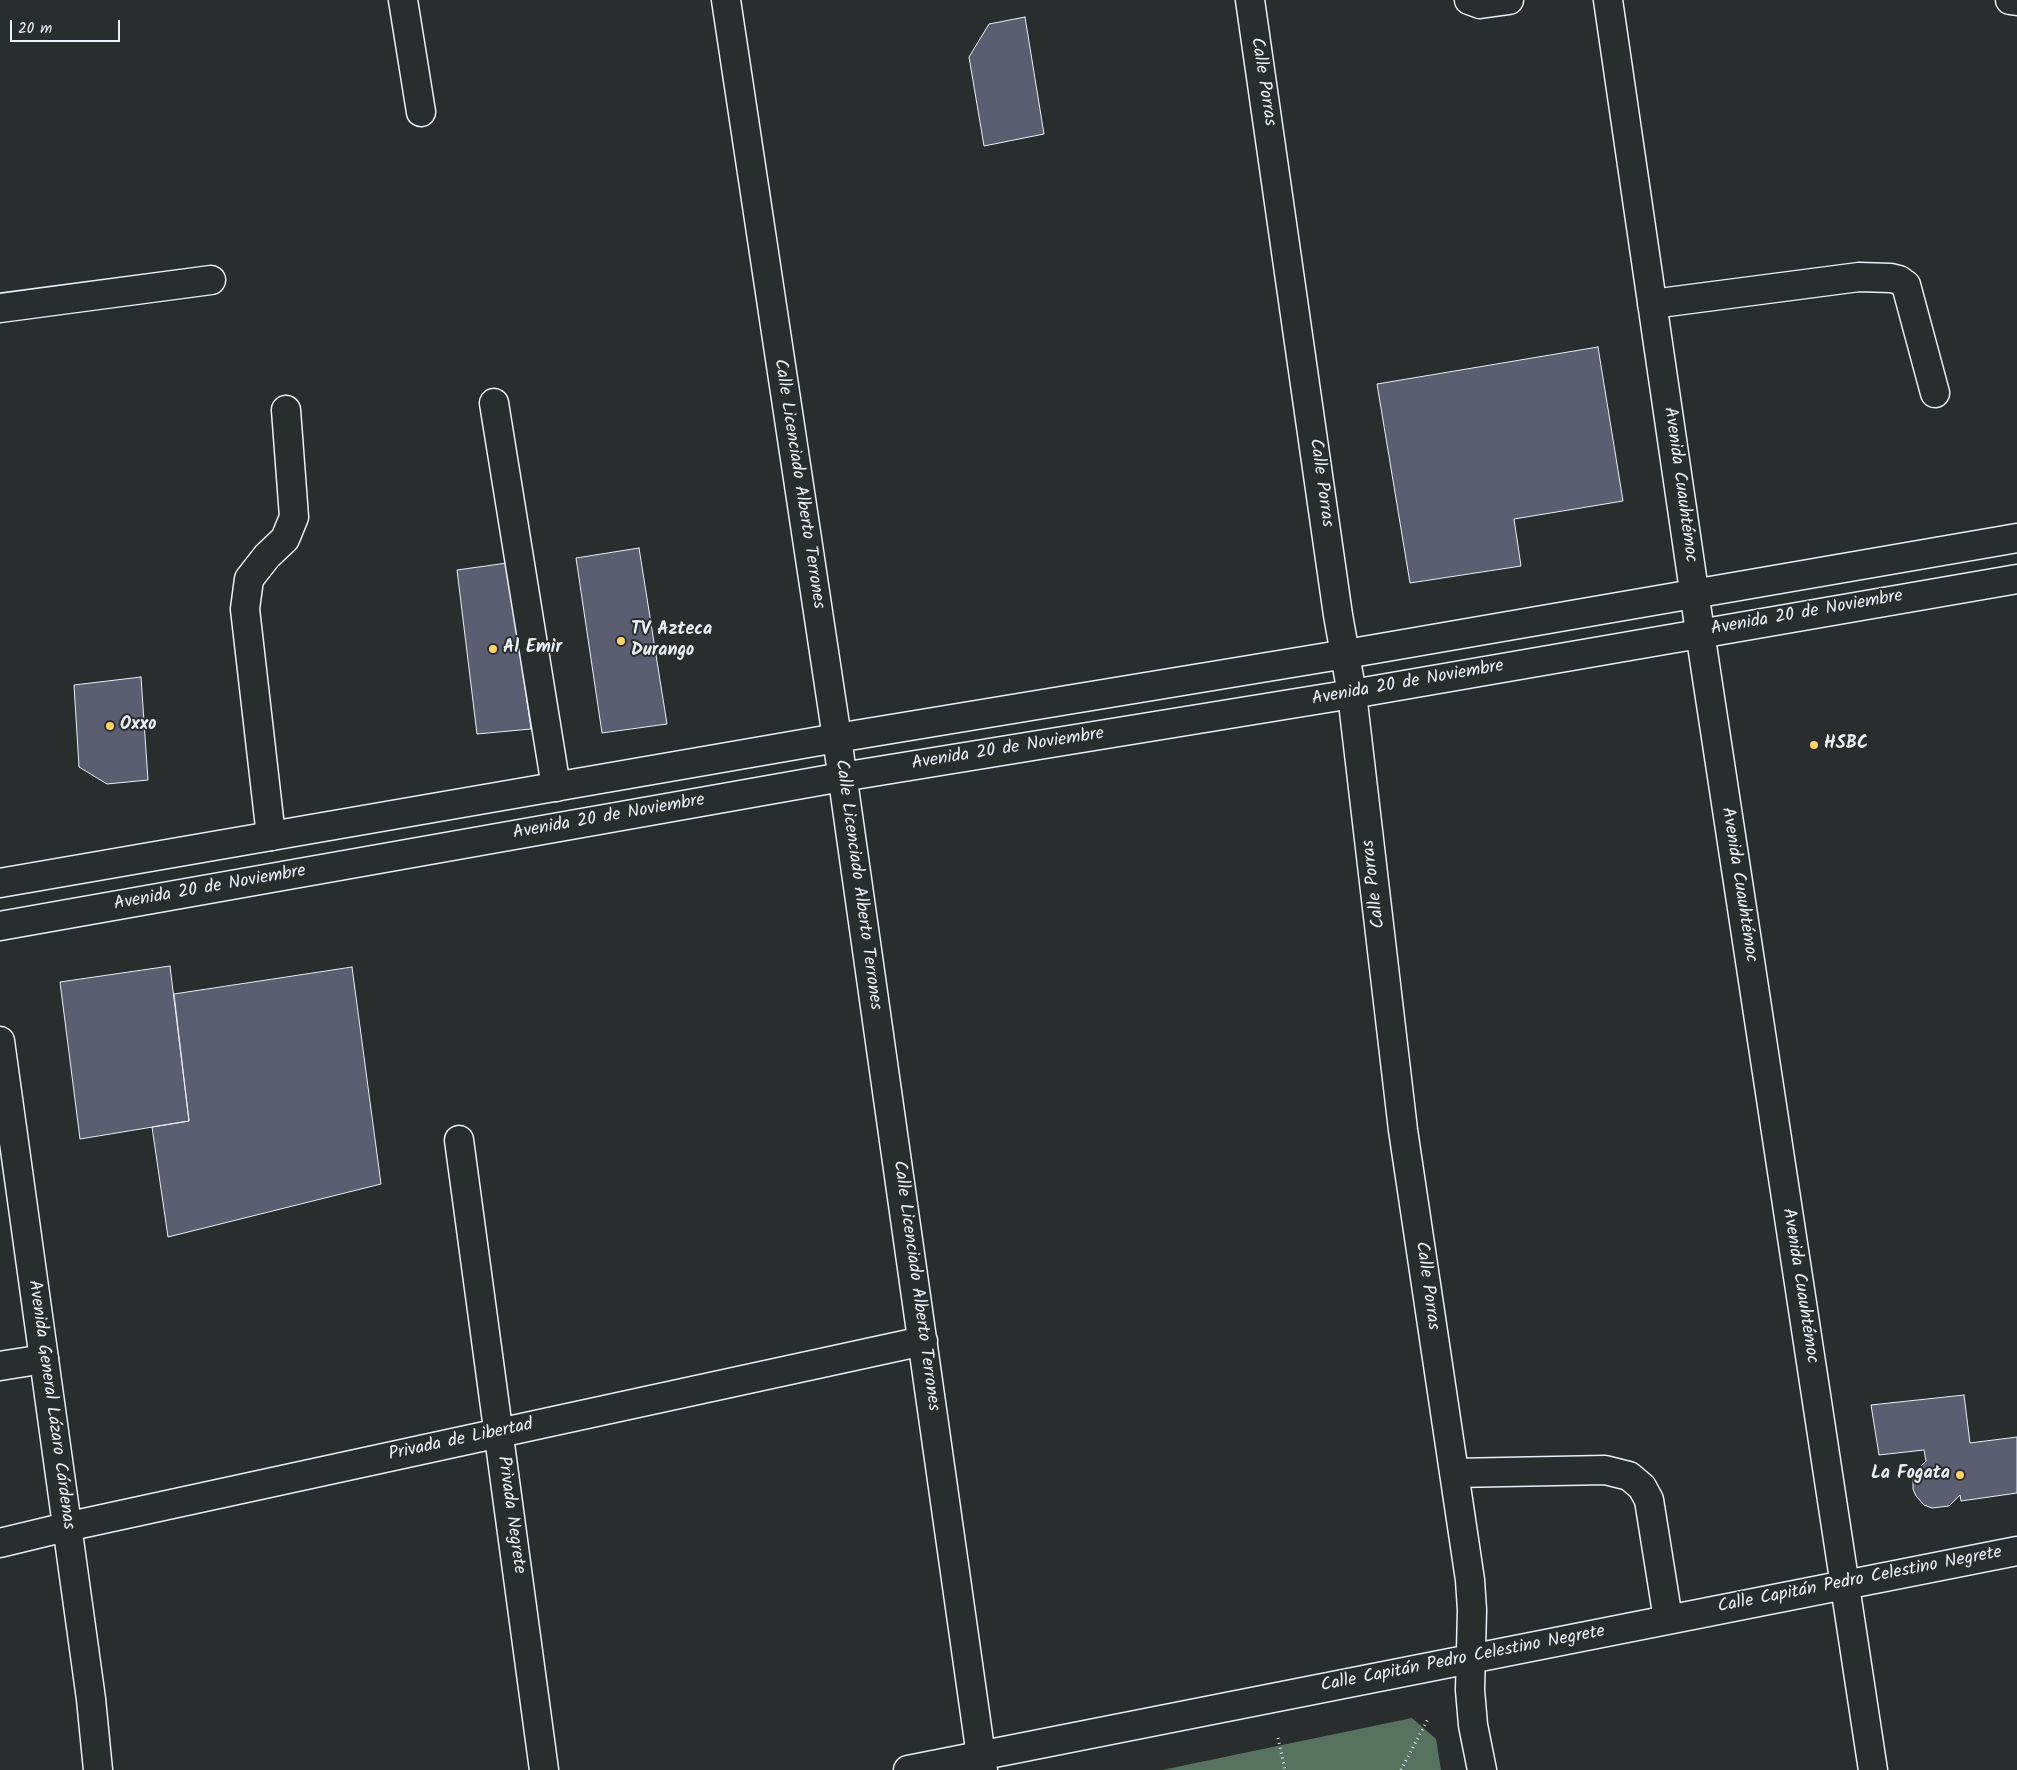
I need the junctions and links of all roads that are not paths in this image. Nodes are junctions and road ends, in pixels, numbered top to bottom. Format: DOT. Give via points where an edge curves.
graph roads {
  1 [pos="404,0"];
  2 [pos="726,0"];
  3 [pos="1250,0"];
  4 [pos="1469,0"];
  5 [pos="1509,0"];
  6 [pos="1608,0"];
  7 [pos="2010,0"];
  8 [pos="2017,1"];
  9 [pos="421,112"];
  10 [pos="211,280"];
  11 [pos="1652,304"];
  12 [pos="0,308"];
  13 [pos="1935,393"];
  14 [pos="494,403"];
  15 [pos="286,410"];
  16 [pos="2017,538"];
  17 [pos="2017,578"];
  18 [pos="1694,594"];
  19 [pos="1700,632"];
  20 [pos="1346,654"];
  21 [pos="1352,694"];
  22 [pos="837,738"];
  23 [pos="842,777"];
  24 [pos="556,787"];
  25 [pos="270,836"];
  26 [pos="0,883"];
  27 [pos="0,926"];
  28 [pos="0,1041"];
  29 [pos="459,1140"];
  30 [pos="922,1341"];
  31 [pos="44,1359"];
  32 [pos="0,1366"];
  33 [pos="499,1433"];
  34 [pos="1454,1473"];
  35 [pos="66,1527"];
  36 [pos="0,1543"];
  37 [pos="2017,1550"];
  38 [pos="1844,1584"];
  39 [pos="1668,1619"];
  40 [pos="1469,1658"];
  41 [pos="982,1763"];
  42 [pos="98,1770"];
  43 [pos="544,1770"];
  44 [pos="908,1770"];
  45 [pos="1482,1770"];
  46 [pos="1873,1770"];
  1 -- 9 [label="street"];
  2 -- 22 [label="street, Calle Licenciado Alberto Terrones"];
  3 -- 20 [label="street, Calle Porras"];
  4 -- 5 [label="street" via="1480,4"];
  6 -- 11 [label="street, Avenida Cuauhtémoc"];
  7 -- 8 [label="street"];
  10 -- 12 [label="street"];
  11 -- 13 [label="street" via="1859,277 1899,280 1906,285"];
  11 -- 18 [label="street, Avenida Cuauhtémoc"];
  14 -- 24 [label="street"];
  15 -- 25 [label="street" via="294,517 285,539 249,579 245,610"];
  16 -- 18 [label="street"];
  17 -- 19 [label="street, Avenida 20 de Noviembre"];
  18 -- 19 [label="street, Avenida Cuauhtémoc"];
  18 -- 20 [label="street"];
  19 -- 21 [label="street, Avenida 20 de Noviembre"];
  19 -- 38 [label="street, Avenida Cuauhtémoc"];
  20 -- 21 [label="street, Calle Porras"];
  20 -- 22 [label="street"];
  21 -- 23 [label="street, Avenida 20 de Noviembre"];
  21 -- 34 [label="street, Calle Porras" via="1403,1130"];
  22 -- 23 [label="street, Calle Licenciado Alberto Terrones"];
  22 -- 24 [label="street"];
  23 -- 27 [label="street, Avenida 20 de Noviembre"];
  23 -- 30 [label="street, Calle Licenciado Alberto Terrones"];
  24 -- 25 [label="street"];
  25 -- 26 [label="street"];
  28 -- 31 [label="street, Avenida General Lázaro Cárdenas"];
  29 -- 33 [label="street, Privada Negrete"];
  30 -- 33 [label="street, Privada de Libertad"];
  30 -- 41 [label="street, Calle Licenciado Alberto Terrones"];
  31 -- 32 [label="street"];
  31 -- 35 [label="street, Avenida General Lázaro Cárdenas"];
  33 -- 35 [label="street, Privada de Libertad"];
  33 -- 43 [label="street, Privada Negrete"];
  34 -- 39 [label="street" via="1605,1470 1629,1476 1649,1500"];
  34 -- 40 [label="street, Calle Porras" via="1470,1580"];
  35 -- 36 [label="street, Privada de Libertad"];
  35 -- 42 [label="street, Avenida General Lázaro Cárdenas"];
  37 -- 38 [label="street, Calle Capitán Pedro Celestino Negrete"];
  38 -- 39 [label="street, Calle Capitán Pedro Celestino Negrete"];
  38 -- 46 [label="street, Avenida Cuauhtémoc"];
  39 -- 40 [label="street, Calle Capitán Pedro Celestino Negrete"];
  40 -- 41 [label="street, Calle Capitán Pedro Celestino Negrete"];
  40 -- 45 [label="street, Calle Porras" via="1472,1725"];
  41 -- 44 [label="street, Calle Capitán Pedro Celestino Negrete"];
}
